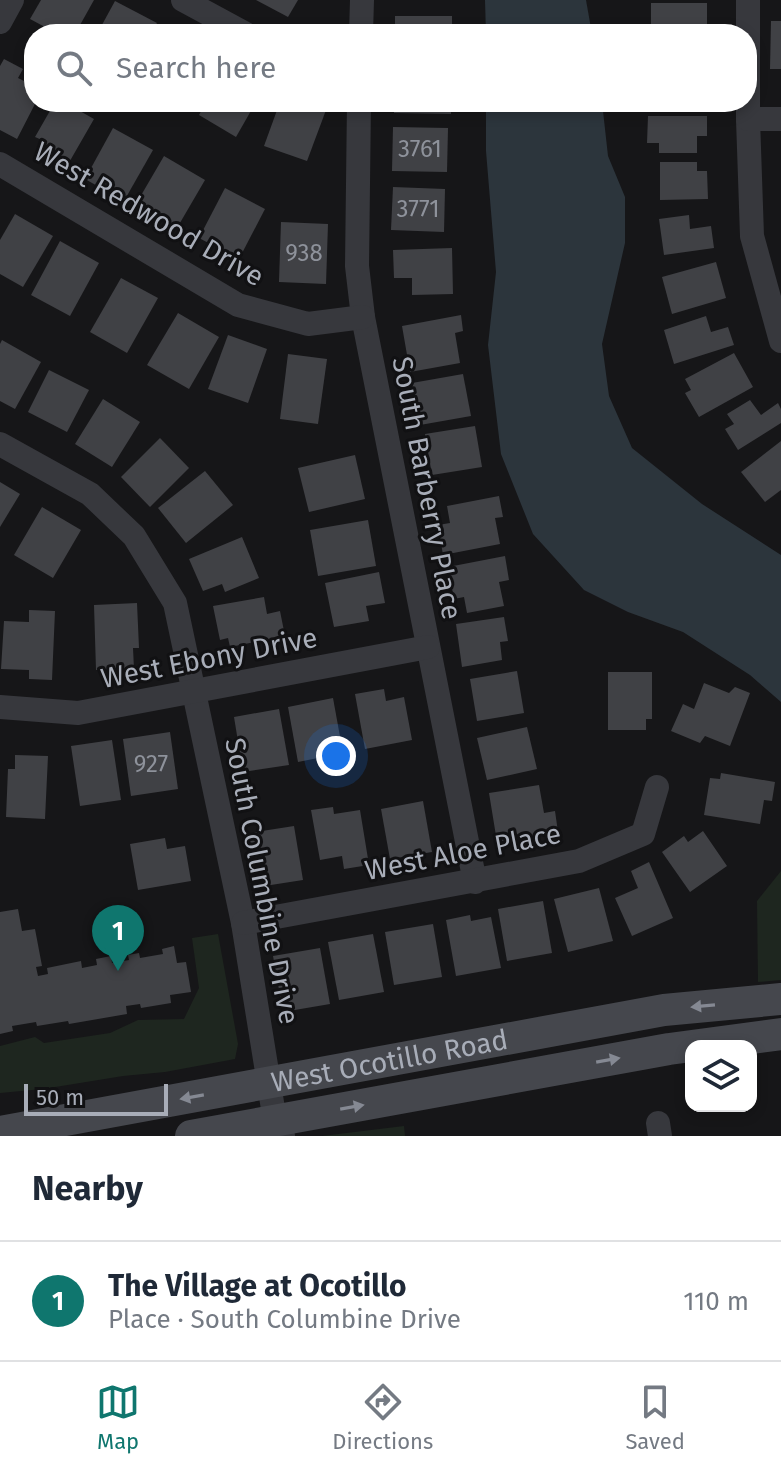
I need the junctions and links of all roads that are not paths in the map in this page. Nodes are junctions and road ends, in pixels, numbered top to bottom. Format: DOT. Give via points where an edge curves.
graph roads {
  1 [pos="12,0"];
  2 [pos="183,0"];
  3 [pos="362,0"];
  4 [pos="748,0"];
  5 [pos="0,22"];
  6 [pos="227,24"];
  7 [pos="361,24"];
  8 [pos="748,24"];
  9 [pos="359,112"];
  10 [pos="748,112"];
  11 [pos="748,119"];
  12 [pos="781,119"];
  13 [pos="0,164"];
  14 [pos="363,317"];
  15 [pos="781,341"];
  16 [pos="0,444"];
  17 [pos="428,647"];
  18 [pos="194,691"];
  19 [pos="0,707"];
  20 [pos="657,787"];
  21 [pos="475,882"];
  22 [pos="243,923"];
  23 [pos="781,999"];
  24 [pos="781,1034"];
  25 [pos="269,1083"];
  26 [pos="276,1131"];
  27 [pos="0,1132"];
  28 [pos="191,1136"];
  1 -- 5 [label="street"];
  2 -- 6 [label="street"];
  3 -- 7 [label="street"];
  4 -- 8 [label="street"];
  9 -- 14 [label="street, South Barberry Place" via="357,266"];
  10 -- 11 [label="street"];
  11 -- 12 [label="street"];
  11 -- 15 [label="street" via="752,236"];
  13 -- 14 [label="street, West Redwood Drive" via="238,305 308,324"];
  14 -- 17 [label="street, South Barberry Place"];
  16 -- 18 [label="street, South Columbine Drive" via="90,494 134,536 175,603"];
  17 -- 18 [label="street, West Ebony Drive"];
  17 -- 21 [label="street, South Barberry Place"];
  18 -- 19 [label="street, West Ebony Drive" via="78,713"];
  18 -- 22 [label="street, South Columbine Drive"];
  20 -- 21 [label="street, West Aloe Place" via="643,834 579,861"];
  21 -- 22 [label="street, West Aloe Place"];
  22 -- 25 [label="street, South Columbine Drive"];
  23 -- 25 [label="main road, West Ocotillo Road, one-way" via="664,1010"];
  26 -- 24 [label="main road, West Ocotillo Road, one-way" via="669,1049"];
  25 -- 26 [label="street, South Columbine Drive"];
  25 -- 27 [label="main road, West Ocotillo Road, one-way"];
  26 -- 28 [label="main road, West Ocotillo Road"];
}
